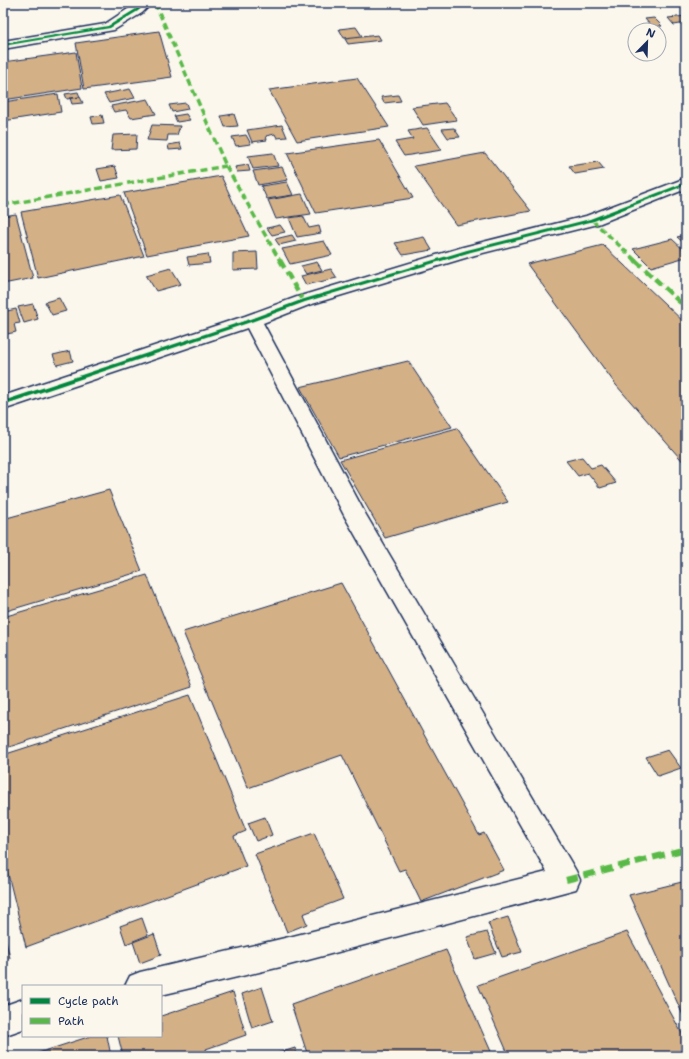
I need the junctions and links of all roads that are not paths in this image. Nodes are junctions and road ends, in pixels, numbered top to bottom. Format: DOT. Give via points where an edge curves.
graph roads {
  1 [pos="145,3"];
  2 [pos="3,45"];
  3 [pos="686,183"];
  4 [pos="252,320"];
  5 [pos="3,403"];
  6 [pos="144,985"];
  7 [pos="22,1014"];
  8 [pos="3,1021"];
  1 -- 2 [label="street" via="108,27"];
  3 -- 4 [label="street" via="592,220 468,251 302,301"];
  4 -- 5 [label="street"];
  4 -- 6 [label="street" via="356,517 566,880 289,952"];
  7 -- 8 [label="street"];
}
